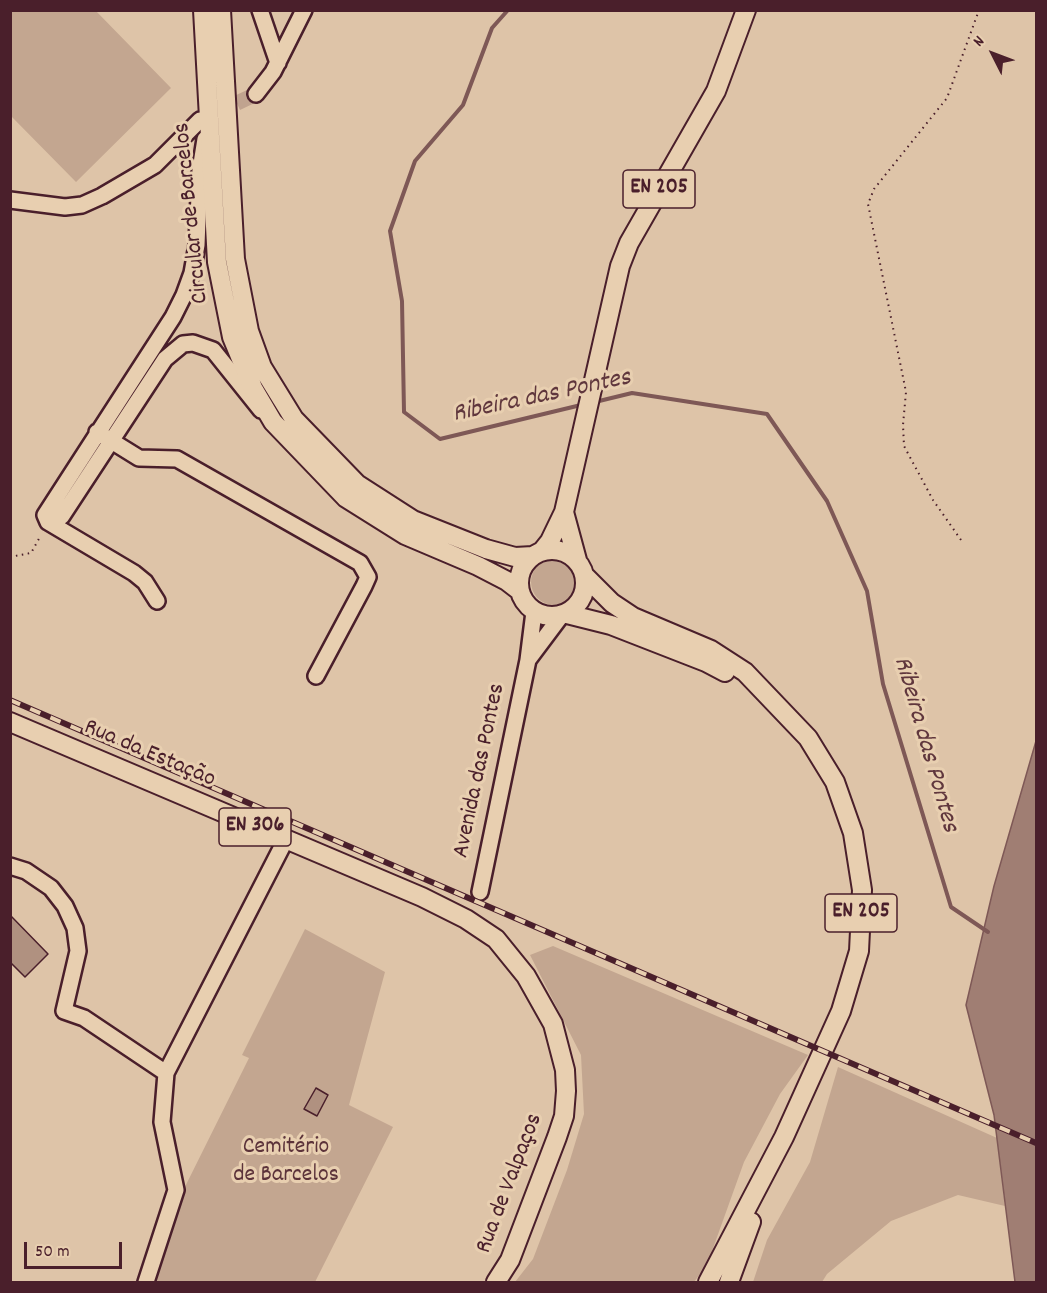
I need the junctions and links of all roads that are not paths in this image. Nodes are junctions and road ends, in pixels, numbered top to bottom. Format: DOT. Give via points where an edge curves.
graph roads {
  1 [pos="203,10"];
  2 [pos="220,10"];
  3 [pos="260,10"];
  4 [pos="304,10"];
  5 [pos="746,10"];
  6 [pos="278,63"];
  7 [pos="256,94"];
  8 [pos="204,123"];
  9 [pos="10,200"];
  10 [pos="273,422"];
  11 [pos="97,432"];
  12 [pos="111,441"];
  13 [pos="564,512"];
  14 [pos="48,522"];
  15 [pos="537,554"];
  16 [pos="577,560"];
  17 [pos="586,577"];
  18 [pos="520,591"];
  19 [pos="157,601"];
  20 [pos="534,612"];
  21 [pos="564,615"];
  22 [pos="528,660"];
  23 [pos="316,676"];
  24 [pos="772,700"];
  25 [pos="10,722"];
  26 [pos="286,839"];
  27 [pos="10,866"];
  28 [pos="480,891"];
  29 [pos="496,939"];
  30 [pos="166,1073"];
  31 [pos="784,1137"];
  32 [pos="721,1260"];
  33 [pos="146,1282"];
  34 [pos="496,1282"];
  35 [pos="708,1282"];
  36 [pos="714,1282"];
  37 [pos="729,1282"];
  1 -- 8 [label="main road, Circular de Barcelos"];
  2 -- 15 [label="main road, Circular de Barcelos" via="235,260 249,332 262,367 294,419 357,484 413,520 486,549 515,557"];
  3 -- 6 [label="street"];
  4 -- 6 [label="street"];
  5 -- 13 [label="main road, EN 205" via="716,91 628,243"];
  6 -- 7 [label="street"];
  8 -- 9 [label="street" via="155,165 82,205 65,207"];
  8 -- 10 [label="main road, Circular de Barcelos" via="217,262 232,337 253,388"];
  8 -- 11 [label="street" via="192,273 173,317"];
  10 -- 12 [label="street" via="240,388 213,350 183,344 165,359"];
  10 -- 18 [label="main road, Circular de Barcelos" via="346,498 405,535 507,580"];
  11 -- 12 [label="street"];
  11 -- 14 [label="street" via="48,507"];
  12 -- 14 [label="street" via="62,516"];
  12 -- 23 [label="street" via="139,458 177,459 360,563 368,577"];
  13 -- 15 [label="main road, EN 205" via="550,541"];
  13 -- 16 [label="main road, EN 205"];
  14 -- 19 [label="street" via="134,573"];
  15 -- 16 [label="main road" via="561,551"];
  15 -- 18 [label="main road, EN 205" via="521,572"];
  16 -- 17 [label="main road, EN 205"];
  17 -- 21 [label="main road" via="583,596"];
  17 -- 24 [label="main road, EN 205" via="612,603 633,616 711,650 745,672"];
  18 -- 20 [label="main road"];
  20 -- 21 [label="main road, EN 205" via="543,616"];
  20 -- 22 [label="street, Avenida das Pontes"];
  21 -- 22 [label="street, Avenida das Pontes"];
  21 -- 24 [label="main road, EN 205" via="611,625 706,662"];
  22 -- 28 [label="street, Avenida das Pontes"];
  24 -- 31 [label="main road, EN 205" via="808,738 835,782 853,833 862,890 859,951 841,1011"];
  25 -- 26 [label="main road, Rua da Estação / EN 306"];
  26 -- 29 [label="main road, Rua da Estação / EN 306" via="422,897"];
  26 -- 30 [label="street"];
  27 -- 30 [label="street" via="26,871 51,888 75,928 78,951 64,1011 84,1018"];
  29 -- 34 [label="main road, Rua de Valpaços / EN 306" via="526,976 553,1024 565,1070 566,1091 557,1137 510,1260"];
  30 -- 33 [label="street" via="162,1122 176,1190"];
  31 -- 32 [label="main road, EN 205"];
  31 -- 37 [label="main road, EN 205"];
  32 -- 35 [label="main road, EN 205"];
  32 -- 36 [label="main road"];
}
